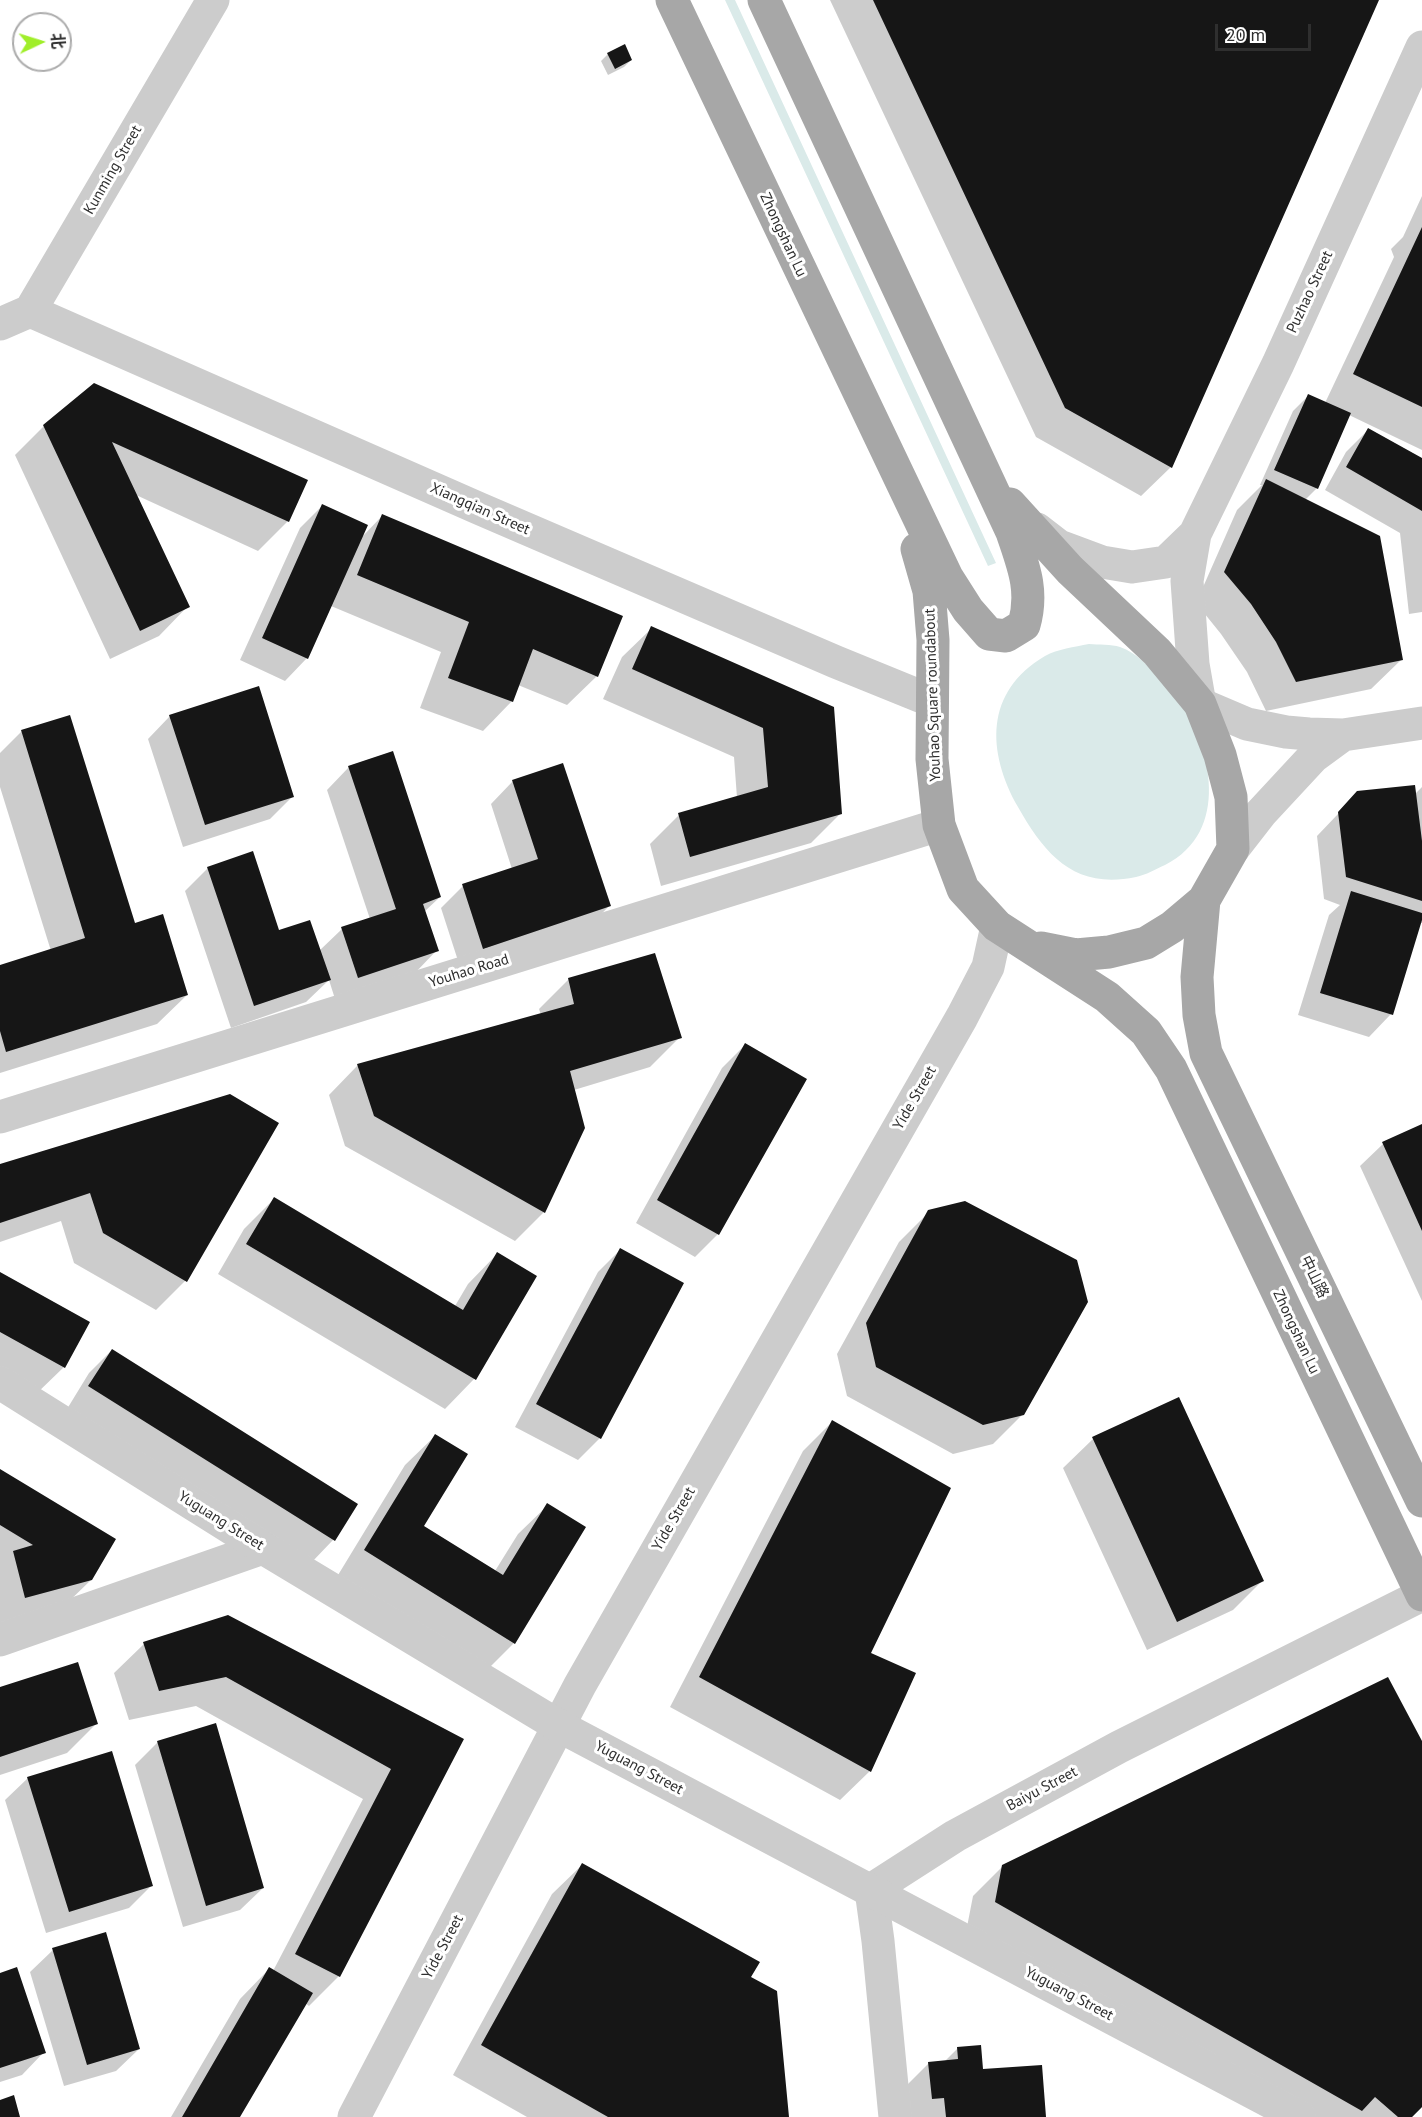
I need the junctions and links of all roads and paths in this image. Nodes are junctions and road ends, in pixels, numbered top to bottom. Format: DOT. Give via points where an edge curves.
graph roads {
  1 [pos="213,0"];
  2 [pos="672,0"];
  3 [pos="764,0"];
  4 [pos="1422,47"];
  5 [pos="30,311"];
  6 [pos="0,324"];
  7 [pos="976,456"];
  8 [pos="894,470"];
  9 [pos="1017,514"];
  10 [pos="1195,534"];
  11 [pos="932,702"];
  12 [pos="1200,704"];
  13 [pos="1422,723"];
  14 [pos="1343,735"];
  15 [pos="939,825"];
  16 [pos="1233,849"];
  17 [pos="1204,900"];
  18 [pos="997,926"];
  19 [pos="1030,946"];
  20 [pos="0,1117"];
  21 [pos="0,1383"];
  22 [pos="1422,1502"];
  23 [pos="263,1548"];
  24 [pos="1422,1595"];
  25 [pos="0,1640"];
  26 [pos="559,1726"];
  27 [pos="871,1890"];
  28 [pos="354,2117"];
  29 [pos="895,2117"];
  30 [pos="1299,2117"];
  1 -- 5 [label="street, Kunming Street"];
  2 -- 8 [label="main road, Zhongshan Lu"];
  3 -- 7 [label="main road"];
  4 -- 10 [label="street, Puzhao Street" via="1278,364"];
  5 -- 6 [label="street"];
  5 -- 11 [label="street, Xiangqian Street"];
  7 -- 8 [label="main road" via="1012,532 1027,577 1029,609 1024,625 1006,636 989,634 968,610 947,577"];
  7 -- 9 [label="main road"];
  8 -- 11 [label="main road, Youhao Square roundabout" via="929,591"];
  9 -- 10 [label="street" via="1059,546 1102,562 1132,567 1166,562"];
  9 -- 12 [label="main road" via="1157,652"];
  10 -- 12 [label="street" via="1187,581"];
  11 -- 15 [label="main road, Youhao Square roundabout" via="932,759"];
  12 -- 14 [label="street" via="1247,724 1286,732"];
  12 -- 16 [label="main road" via="1231,797"];
  13 -- 14 [label="street"];
  14 -- 16 [label="street" via="1313,757"];
  15 -- 18 [label="main road, Youhao Square roundabout" via="963,889"];
  15 -- 20 [label="street, Youhao Road"];
  16 -- 17 [label="main road, Youhao Square roundabout"];
  17 -- 19 [label="main road, Youhao Square roundabout" via="1146,943 1076,955"];
  17 -- 22 [label="main road, 中山路" via="1197,977 1198,1015 1206,1053"];
  18 -- 19 [label="main road, Youhao Square roundabout"];
  18 -- 26 [label="street, Yide Street" via="988,966 962,1017"];
  19 -- 24 [label="main road, Zhongshan Lu" via="1107,997 1146,1032 1171,1069"];
  21 -- 23 [label="street, Yuguang Street"];
  23 -- 25 [label="street"];
  23 -- 26 [label="street, Yuguang Street"];
  24 -- 27 [label="street, Baiyu Street" via="1119,1747 955,1836"];
  26 -- 27 [label="street, Yuguang Street"];
  26 -- 28 [label="street, Yide Street"];
  27 -- 29 [label="street"];
  27 -- 30 [label="street, Yuguang Street"];
}
